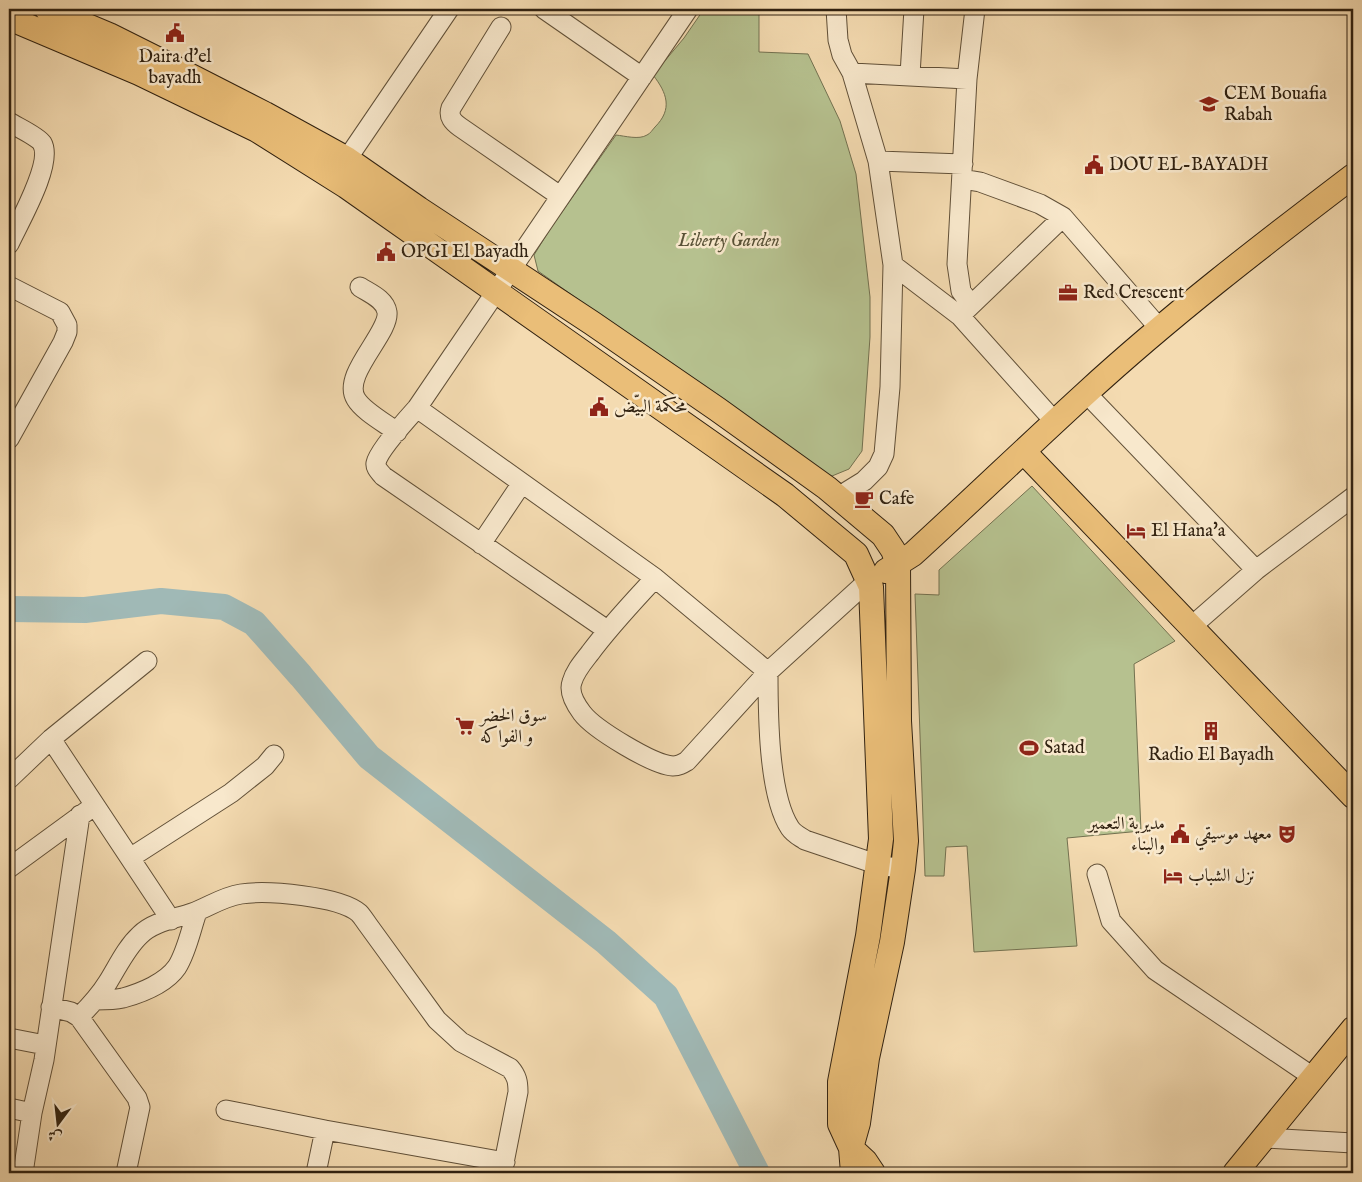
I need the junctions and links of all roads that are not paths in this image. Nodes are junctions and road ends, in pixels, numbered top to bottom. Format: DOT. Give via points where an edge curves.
graph roads {
  1 [pos="47,9"];
  2 [pos="449,9"];
  3 [pos="544,9"];
  4 [pos="688,9"];
  5 [pos="836,9"];
  6 [pos="914,9"];
  7 [pos="975,9"];
  8 [pos="9,18"];
  9 [pos="501,26"];
  10 [pos="852,73"];
  11 [pos="910,75"];
  12 [pos="642,77"];
  13 [pos="967,80"];
  14 [pos="9,122"];
  15 [pos="347,159"];
  16 [pos="878,161"];
  17 [pos="962,172"];
  18 [pos="1353,176"];
  19 [pos="560,196"];
  20 [pos="1063,217"];
  21 [pos="9,244"];
  22 [pos="893,265"];
  23 [pos="510,269"];
  24 [pos="9,286"];
  25 [pos="360,287"];
  26 [pos="497,291"];
  27 [pos="965,310"];
  28 [pos="592,322"];
  29 [pos="1160,329"];
  30 [pos="573,344"];
  31 [pos="1086,393"];
  32 [pos="417,408"];
  33 [pos="1055,422"];
  34 [pos="397,432"];
  35 [pos="9,439"];
  36 [pos="1024,452"];
  37 [pos="522,483"];
  38 [pos="838,496"];
  39 [pos="1353,497"];
  40 [pos="481,544"];
  41 [pos="898,564"];
  42 [pos="1256,570"];
  43 [pos="654,578"];
  44 [pos="869,580"];
  45 [pos="1192,626"];
  46 [pos="607,630"];
  47 [pos="147,661"];
  48 [pos="768,672"];
  49 [pos="51,739"];
  50 [pos="274,755"];
  51 [pos="11,773"];
  52 [pos="1353,796"];
  53 [pos="88,811"];
  54 [pos="130,858"];
  55 [pos="879,865"];
  56 [pos="9,868"];
  57 [pos="903,869"];
  58 [pos="1097,874"];
  59 [pos="196,912"];
  60 [pos="171,920"];
  61 [pos="96,1000"];
  62 [pos="51,1007"];
  63 [pos="79,1017"];
  64 [pos="1353,1029"];
  65 [pos="9,1038"];
  66 [pos="45,1044"];
  67 [pos="1313,1077"];
  68 [pos="9,1108"];
  69 [pos="226,1110"];
  70 [pos="32,1113"];
  71 [pos="325,1130"];
  72 [pos="1264,1138"];
  73 [pos="1353,1143"];
  74 [pos="851,1148"];
  75 [pos="504,1168"];
  76 [pos="23,1173"];
  77 [pos="126,1173"];
  78 [pos="316,1173"];
  79 [pos="853,1173"];
  80 [pos="873,1173"];
  81 [pos="1235,1173"];
  1 -- 15 [label="main road" via="167,64"];
  2 -- 15 [label="street"];
  3 -- 12 [label="street"];
  4 -- 12 [label="street"];
  5 -- 10 [label="street" via="838,40"];
  6 -- 11 [label="street"];
  7 -- 13 [label="street"];
  8 -- 26 [label="main road" via="140,73 257,130 346,186"];
  9 -- 19 [label="street" via="451,108 450,115 460,127"];
  10 -- 11 [label="street"];
  10 -- 16 [label="street"];
  11 -- 13 [label="street"];
  12 -- 19 [label="street"];
  13 -- 17 [label="street"];
  14 -- 21 [label="street" via="39,140 44,151 42,173"];
  15 -- 23 [label="main road"];
  16 -- 17 [label="street"];
  16 -- 22 [label="street"];
  17 -- 20 [label="street" via="1040,204"];
  17 -- 27 [label="street" via="957,264"];
  18 -- 29 [label="main road"];
  19 -- 23 [label="street"];
  20 -- 27 [label="street"];
  20 -- 29 [label="street"];
  22 -- 27 [label="street"];
  22 -- 38 [label="street" via="890,387 884,454 878,467 864,481"];
  23 -- 26 [label="street"];
  23 -- 28 [label="main road"];
  24 -- 35 [label="street" via="60,312 67,325 62,342"];
  25 -- 34 [label="street" via="378,298 387,312 383,330 359,370 353,393 360,405"];
  26 -- 30 [label="main road"];
  26 -- 32 [label="street"];
  27 -- 33 [label="street"];
  28 -- 30 [label="main road"];
  28 -- 38 [label="main road"];
  29 -- 31 [label="main road"];
  30 -- 44 [label="main road" via="786,495 856,554"];
  31 -- 33 [label="main road"];
  31 -- 42 [label="street"];
  32 -- 34 [label="street"];
  32 -- 37 [label="street"];
  33 -- 36 [label="main road"];
  34 -- 40 [label="street" via="378,457 378,470"];
  36 -- 41 [label="main road"];
  36 -- 45 [label="main road"];
  37 -- 40 [label="street"];
  37 -- 43 [label="street"];
  38 -- 41 [label="main road" via="883,535"];
  39 -- 42 [label="street"];
  40 -- 46 [label="street"];
  41 -- 44 [label="main road"];
  41 -- 57 [label="main road" via="899,721 906,840"];
  42 -- 45 [label="street"];
  43 -- 46 [label="street"];
  43 -- 48 [label="street"];
  44 -- 48 [label="street"];
  44 -- 55 [label="main road" via="882,839"];
  45 -- 52 [label="main road"];
  46 -- 48 [label="street" via="578,669 572,683 574,700 583,715 624,746 667,765 680,765 687,761"];
  47 -- 49 [label="street"];
  48 -- 55 [label="street" via="774,778 790,828 805,840"];
  49 -- 51 [label="street"];
  49 -- 53 [label="street"];
  50 -- 54 [label="street" via="231,793"];
  53 -- 54 [label="street"];
  53 -- 56 [label="street"];
  53 -- 62 [label="street"];
  54 -- 60 [label="street"];
  55 -- 57 [label="street"];
  55 -- 74 [label="main road" via="840,1082 840,1124"];
  57 -- 74 [label="main road" via="892,942"];
  58 -- 67 [label="street" via="1111,921 1155,970"];
  59 -- 60 [label="street"];
  59 -- 61 [label="street" via="182,956 167,976 147,989 121,998"];
  59 -- 75 [label="street" via="220,899 241,894 283,893 347,906 359,913 437,1020 461,1042 516,1074 518,1092"];
  60 -- 61 [label="street" via="152,926 140,935"];
  61 -- 63 [label="street"];
  62 -- 63 [label="street"];
  62 -- 66 [label="street"];
  63 -- 77 [label="street" via="137,1098 140,1107"];
  64 -- 67 [label="main road"];
  65 -- 66 [label="street"];
  66 -- 70 [label="street"];
  67 -- 72 [label="main road"];
  68 -- 70 [label="street"];
  69 -- 71 [label="street"];
  70 -- 76 [label="street"];
  71 -- 75 [label="street"];
  71 -- 78 [label="street"];
  72 -- 73 [label="street"];
  72 -- 81 [label="main road"];
  74 -- 79 [label="main road"];
  74 -- 80 [label="main road"];
}
